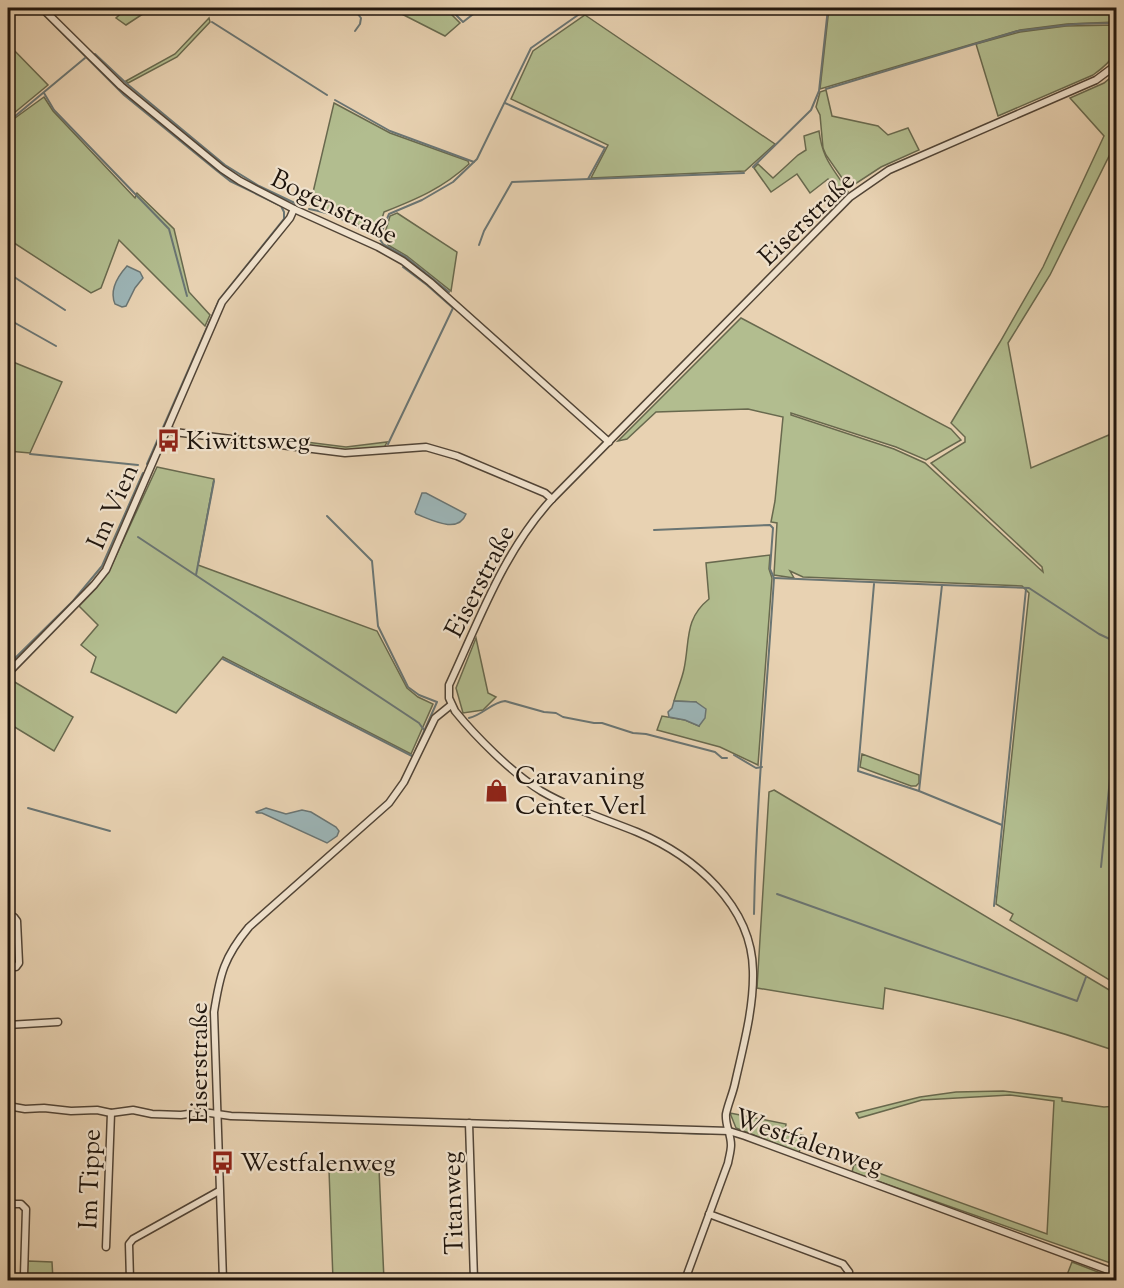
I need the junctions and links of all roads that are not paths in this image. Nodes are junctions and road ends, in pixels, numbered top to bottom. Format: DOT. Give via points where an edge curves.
graph roads {
  1 [pos="42,8"];
  2 [pos="1116,65"];
  3 [pos="294,209"];
  4 [pos="167,429"];
  5 [pos="609,442"];
  6 [pos="552,499"];
  7 [pos="8,673"];
  8 [pos="451,705"];
  9 [pos="8,917"];
  10 [pos="8,967"];
  11 [pos="58,1022"];
  12 [pos="8,1025"];
  13 [pos="8,1106"];
  14 [pos="111,1113"];
  15 [pos="216,1114"];
  16 [pos="469,1123"];
  17 [pos="729,1131"];
  18 [pos="219,1191"];
  19 [pos="8,1204"];
  20 [pos="709,1214"];
  21 [pos="106,1247"];
  22 [pos="1116,1273"];
  23 [pos="19,1281"];
  24 [pos="130,1281"];
  25 [pos="223,1281"];
  26 [pos="474,1281"];
  27 [pos="685,1281"];
  28 [pos="845,1281"];
  1 -- 3 [label="street, Bogenstraße" via="121,86 222,169"];
  2 -- 5 [label="street, Eiserstraße" via="1096,80 889,170 866,184"];
  3 -- 4 [label="street, Im Vien" via="222,302"];
  3 -- 5 [label="street, Bogenstraße" via="404,261"];
  4 -- 6 [label="street" via="345,453 426,447 457,456"];
  4 -- 7 [label="street, Im Vien" via="106,570"];
  5 -- 6 [label="street, Eiserstraße"];
  6 -- 8 [label="street, Eiserstraße" via="501,572 449,685"];
  8 -- 15 [label="street, Eiserstraße" via="435,718 404,782 389,803 249,927 233,948 219,979 214,1012"];
  8 -- 17 [label="street" via="501,759 539,790 591,816 639,833 692,863 725,894 750,942 753,972 749,1014 726,1114"];
  9 -- 10 [label="street" via="17,921 19,963"];
  11 -- 12 [label="street"];
  13 -- 14 [label="street, Westfalenweg"];
  14 -- 15 [label="street, Westfalenweg" via="134,1110 152,1114"];
  14 -- 21 [label="street, Im Tippe"];
  15 -- 16 [label="street, Westfalenweg"];
  15 -- 18 [label="street, Eiserstraße"];
  16 -- 17 [label="street, Westfalenweg"];
  16 -- 26 [label="street, Titanweg"];
  17 -- 20 [label="street" via="732,1146 728,1163"];
  17 -- 22 [label="street, Westfalenweg"];
  18 -- 24 [label="street" via="133,1239 129,1244"];
  18 -- 25 [label="street, Eiserstraße"];
  19 -- 23 [label="street" via="21,1204 26,1209 24,1275"];
  20 -- 27 [label="street"];
  20 -- 28 [label="street" via="843,1264 849,1272"];
}
